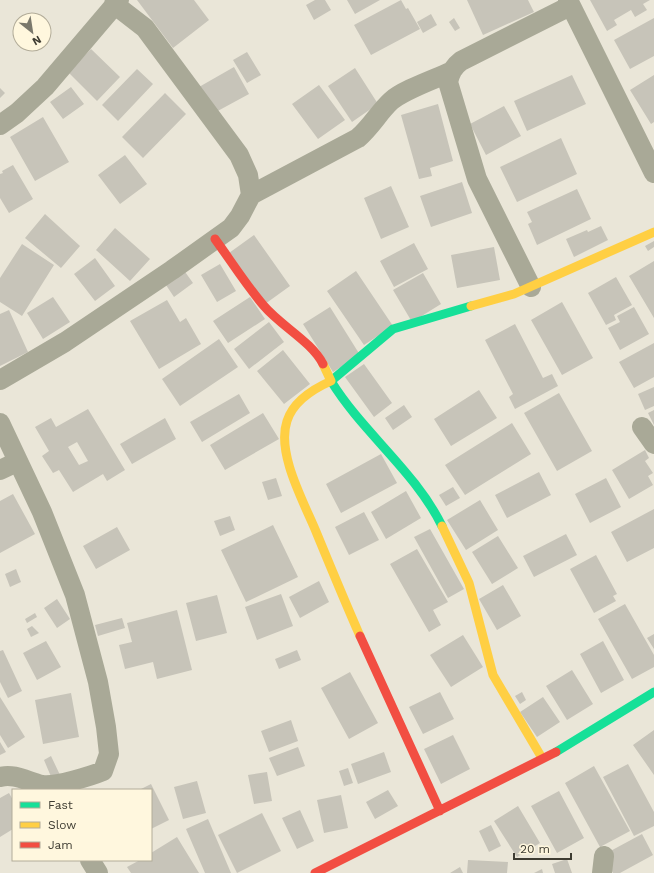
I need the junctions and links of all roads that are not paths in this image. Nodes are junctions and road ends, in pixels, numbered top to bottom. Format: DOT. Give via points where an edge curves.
graph roads {
  1 [pos="117,2"];
  2 [pos="569,3"];
  3 [pos="450,72"];
  4 [pos="0,125"];
  5 [pos="654,173"];
  6 [pos="252,194"];
  7 [pos="654,232"];
  8 [pos="215,239"];
  9 [pos="531,287"];
  10 [pos="0,380"];
  11 [pos="331,381"];
  12 [pos="0,423"];
  13 [pos="642,427"];
  14 [pos="654,444"];
  15 [pos="8,466"];
  16 [pos="654,692"];
  17 [pos="542,758"];
  18 [pos="0,777"];
  19 [pos="45,788"];
  20 [pos="440,811"];
  21 [pos="91,861"];
  22 [pos="98,873"];
  23 [pos="315,873"];
  1 -- 4 [label="street" via="45,87"];
  1 -- 6 [label="street" via="145,28 239,155 248,175"];
  2 -- 3 [label="street" via="461,61"];
  2 -- 5 [label="street"];
  3 -- 6 [label="street" via="393,99 370,128 352,142"];
  3 -- 9 [label="street" via="448,82 477,179"];
  6 -- 8 [label="street" via="231,228"];
  7 -- 9 [label="street"];
  8 -- 10 [label="street" via="65,342"];
  8 -- 11 [label="street" via="264,306 318,355"];
  9 -- 11 [label="street" via="393,329"];
  11 -- 17 [label="street" via="345,404 432,506 469,583 493,675"];
  11 -- 20 [label="street" via="318,386 289,415 284,444 294,476 351,619"];
  12 -- 15 [label="street"];
  13 -- 14 [label="street"];
  15 -- 19 [label="street" via="42,512 75,595 98,682 109,754 103,771 90,777"];
  16 -- 17 [label="street" via="567,746"];
  17 -- 20 [label="street"];
  18 -- 19 [label="street" via="20,777"];
  20 -- 23 [label="street"];
  21 -- 22 [label="street"];
}
